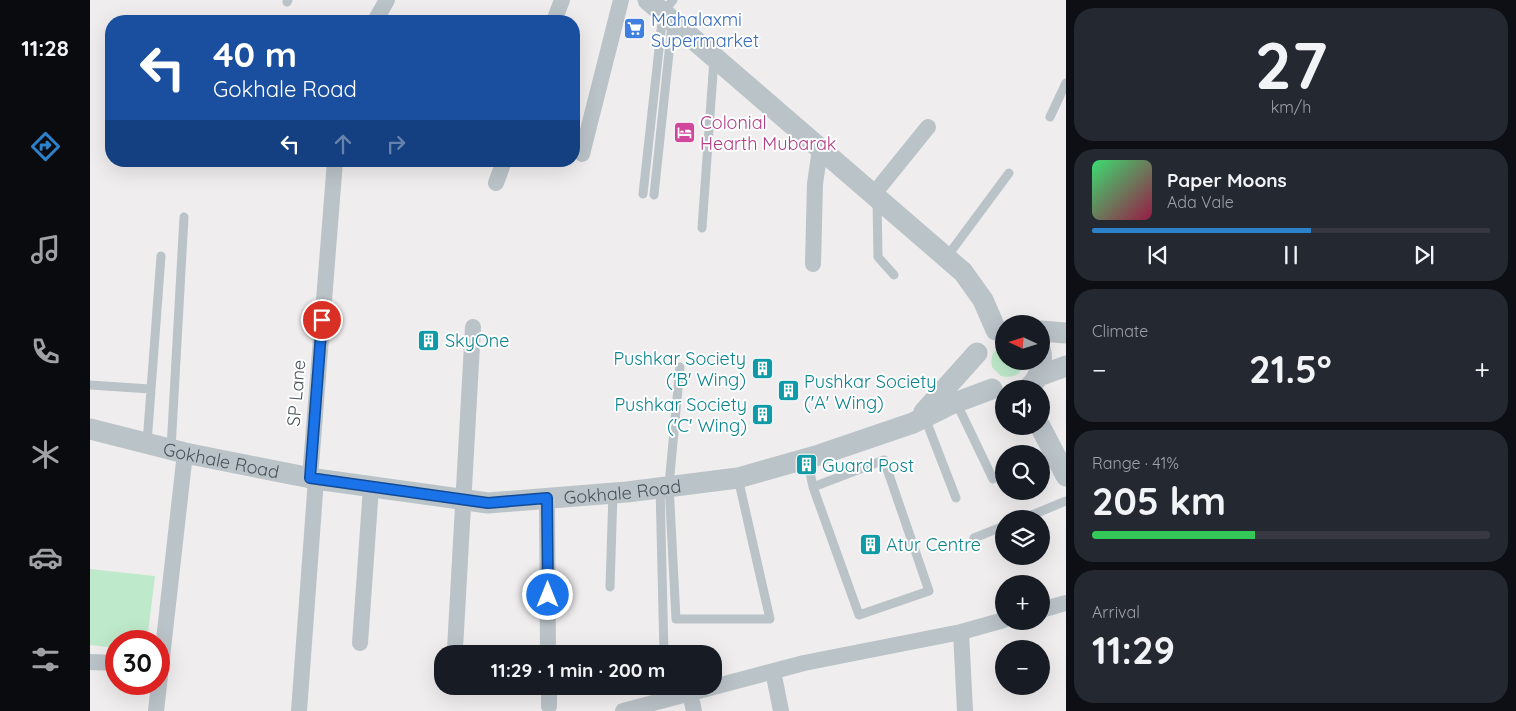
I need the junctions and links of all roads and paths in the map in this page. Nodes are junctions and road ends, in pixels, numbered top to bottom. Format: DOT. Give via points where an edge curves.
graph roads {
  1 [pos="387,0"];
  2 [pos="562,0"];
  3 [pos="621,0"];
  4 [pos="664,9"];
  5 [pos="378,15"];
  6 [pos="556,15"];
  7 [pos="715,58"];
  8 [pos="1066,83"];
  9 [pos="1050,117"];
  10 [pos="928,127"];
  11 [pos="820,149"];
  12 [pos="582,154"];
  13 [pos="335,167"];
  14 [pos="502,167"];
  15 [pos="1008,173"];
  16 [pos="496,183"];
  17 [pos="643,194"];
  18 [pos="654,195"];
  19 [pos="875,196"];
  20 [pos="184,217"];
  21 [pos="702,228"];
  22 [pos="162,256"];
  23 [pos="946,258"];
  24 [pos="813,264"];
  25 [pos="894,275"];
  26 [pos="995,321"];
  27 [pos="473,327"];
  28 [pos="995,332"];
  29 [pos="1050,332"];
  30 [pos="1066,333"];
  31 [pos="977,353"];
  32 [pos="1066,366"];
  33 [pos="680,367"];
  34 [pos="1037,380"];
  35 [pos="90,385"];
  36 [pos="995,388"];
  37 [pos="150,389"];
  38 [pos="995,392"];
  39 [pos="956,402"];
  40 [pos="919,420"];
  41 [pos="90,429"];
  42 [pos="1045,435"];
  43 [pos="147,444"];
  44 [pos="178,451"];
  45 [pos="807,458"];
  46 [pos="1066,476"];
  47 [pos="738,478"];
  48 [pos="313,479"];
  49 [pos="993,479"];
  50 [pos="664,486"];
  51 [pos="371,487"];
  52 [pos="813,487"];
  53 [pos="614,493"];
  54 [pos="547,498"];
  55 [pos="956,498"];
  56 [pos="464,500"];
  57 [pos="1066,501"];
  58 [pos="1044,510"];
  59 [pos="995,530"];
  60 [pos="974,538"];
  61 [pos="610,588"];
  62 [pos="1066,603"];
  63 [pos="1050,607"];
  64 [pos="995,623"];
  65 [pos="163,630"];
  66 [pos="961,632"];
  67 [pos="360,643"];
  68 [pos="455,645"];
  69 [pos="548,645"];
  70 [pos="664,645"];
  71 [pos="90,662"];
  72 [pos="105,663"];
  73 [pos="773,671"];
  74 [pos="722,685"];
  75 [pos="157,695"];
  76 [pos="548,695"];
  77 [pos="683,695"];
  78 [pos="690,695"];
  79 [pos="549,706"];
  80 [pos="156,711"];
  81 [pos="299,711"];
  82 [pos="623,711"];
  83 [pos="694,711"];
  84 [pos="781,711"];
  85 [pos="965,711"];
  1 -- 5 [label="street"];
  2 -- 6 [label="street"];
  3 -- 12 [label="street"];
  4 -- 7 [label="street"];
  4 -- 17 [label="lane"];
  4 -- 18 [label="lane"];
  7 -- 11 [label="street"];
  7 -- 21 [label="lane"];
  8 -- 9 [label="lane"];
  10 -- 19 [label="street"];
  11 -- 19 [label="street"];
  11 -- 24 [label="street" via="815,184"];
  13 -- 48 [label="street, SP Lane"];
  14 -- 16 [label="street"];
  15 -- 23 [label="lane"];
  19 -- 23 [label="street"];
  19 -- 25 [label="lane" via="878,257"];
  20 -- 44 [label="lane"];
  22 -- 37 [label="lane"];
  23 -- 26 [label="street" via="963,272"];
  27 -- 56 [label="street"];
  28 -- 31 [label="street, Gokhale Road" via="988,336"];
  29 -- 30 [label="street"];
  31 -- 36 [label="street" via="978,374"];
  31 -- 40 [label="street, Gokhale Road"];
  32 -- 34 [label="street"];
  33 -- 50 [label="lane"];
  35 -- 37 [label="lane"];
  37 -- 43 [label="lane"];
  38 -- 39 [label="street, Gokhale Road"];
  39 -- 40 [label="street, Gokhale Road"];
  39 -- 49 [label="lane"];
  40 -- 45 [label="street, Gokhale Road"];
  40 -- 55 [label="lane"];
  41 -- 43 [label="street, Gokhale Road"];
  42 -- 46 [label="street"];
  43 -- 44 [label="street, Gokhale Road"];
  44 -- 48 [label="street, Gokhale Road"];
  44 -- 65 [label="street"];
  45 -- 47 [label="street, Gokhale Road"];
  45 -- 52 [label="lane"];
  47 -- 50 [label="street, Gokhale Road"];
  47 -- 50 [label="lane" via="770,619 676,618"];
  48 -- 51 [label="street, Gokhale Road"];
  48 -- 81 [label="street, SP Lane"];
  50 -- 53 [label="street, Gokhale Road"];
  50 -- 70 [label="lane"];
  51 -- 56 [label="street, Gokhale Road"];
  51 -- 67 [label="street"];
  52 -- 52 [label="lane" via="884,460 929,591 859,615"];
  53 -- 54 [label="street, Gokhale Road"];
  53 -- 61 [label="lane"];
  54 -- 56 [label="street, Gokhale Road" via="488,503"];
  54 -- 69 [label="street"];
  56 -- 68 [label="street"];
  57 -- 58 [label="lane"];
  59 -- 60 [label="lane"];
  62 -- 63 [label="street"];
  64 -- 66 [label="street"];
  66 -- 73 [label="street"];
  66 -- 85 [label="street"];
  71 -- 72 [label="street"];
  73 -- 74 [label="street"];
  73 -- 84 [label="street"];
  75 -- 80 [label="street"];
  76 -- 79 [label="street"];
  77 -- 82 [label="street"];
  78 -- 83 [label="street"];
}
